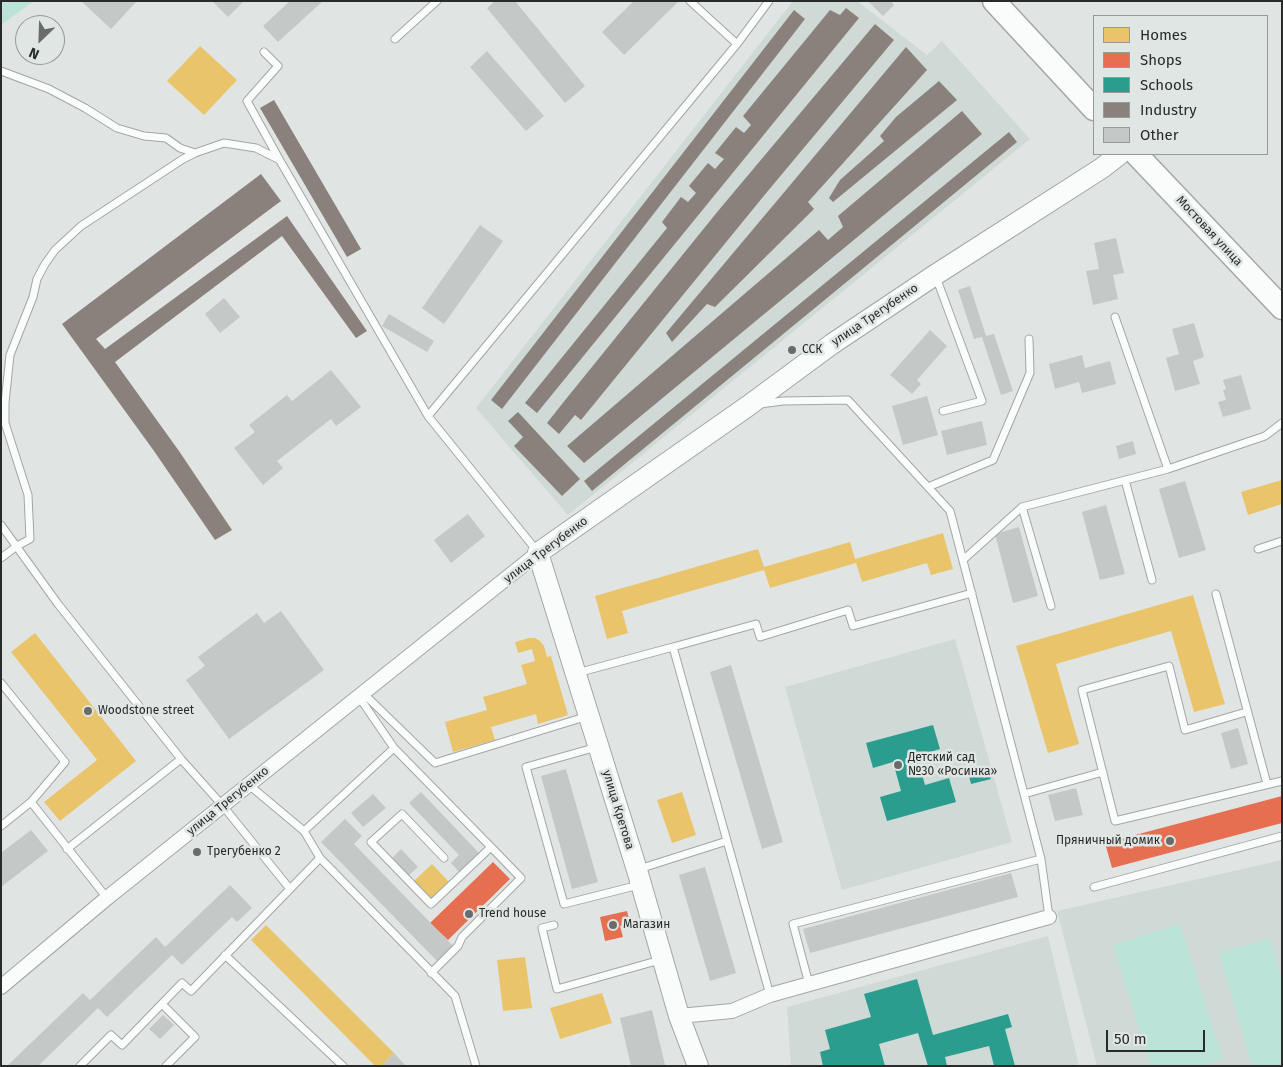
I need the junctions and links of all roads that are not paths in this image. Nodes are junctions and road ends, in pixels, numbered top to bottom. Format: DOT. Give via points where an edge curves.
graph roads {
  1 [pos="437,1"];
  2 [pos="690,1"];
  3 [pos="769,1"];
  4 [pos="994,1"];
  5 [pos="394,39"];
  6 [pos="737,44"];
  7 [pos="264,52"];
  8 [pos="1,71"];
  9 [pos="1093,108"];
  10 [pos="195,153"];
  11 [pos="1119,155"];
  12 [pos="1137,155"];
  13 [pos="279,159"];
  14 [pos="935,275"];
  15 [pos="1282,308"];
  16 [pos="1115,318"];
  17 [pos="1029,339"];
  18 [pos="748,406"];
  19 [pos="943,411"];
  20 [pos="428,416"];
  21 [pos="1282,423"];
  22 [pos="1168,470"];
  23 [pos="1125,480"];
  24 [pos="928,487"];
  25 [pos="1022,507"];
  26 [pos="1,525"];
  27 [pos="1282,542"];
  28 [pos="17,546"];
  29 [pos="1258,549"];
  30 [pos="538,553"];
  31 [pos="1,558"];
  32 [pos="963,560"];
  33 [pos="1152,580"];
  34 [pos="972,593"];
  35 [pos="1216,594"];
  36 [pos="1051,606"];
  37 [pos="673,647"];
  38 [pos="576,674"];
  39 [pos="1,683"];
  40 [pos="362,695"];
  41 [pos="1246,712"];
  42 [pos="590,716"];
  43 [pos="599,746"];
  44 [pos="394,748"];
  45 [pos="181,759"];
  46 [pos="1103,772"];
  47 [pos="1282,781"];
  48 [pos="1266,784"];
  49 [pos="249,785"];
  50 [pos="1024,794"];
  51 [pos="31,802"];
  52 [pos="223,806"];
  53 [pos="1,826"];
  54 [pos="304,831"];
  55 [pos="1282,836"];
  56 [pos="727,842"];
  57 [pos="492,847"];
  58 [pos="67,849"];
  59 [pos="320,858"];
  60 [pos="444,858"];
  61 [pos="1041,859"];
  62 [pos="639,877"];
  63 [pos="1094,887"];
  64 [pos="290,889"];
  65 [pos="107,898"];
  66 [pos="1049,917"];
  67 [pos="554,925"];
  68 [pos="225,955"];
  69 [pos="663,959"];
  70 [pos="432,973"];
  71 [pos="809,984"];
  72 [pos="1,987"];
  73 [pos="770,995"];
  74 [pos="162,1004"];
  75 [pos="679,1016"];
  76 [pos="80,1066"];
  77 [pos="166,1066"];
  78 [pos="343,1066"];
  79 [pos="476,1066"];
  80 [pos="698,1066"];
  1 -- 5 [label="lane"];
  2 -- 6 [label="lane"];
  3 -- 6 [label="lane"];
  4 -- 9 [label="main road"];
  6 -- 20 [label="lane"];
  7 -- 13 [label="lane" via="278,66 247,101"];
  8 -- 10 [label="lane" via="49,89 117,128 166,138"];
  10 -- 13 [label="lane" via="224,143 256,148"];
  10 -- 28 [label="lane" via="81,226 55,250 37,279 10,355 5,403 5,423 28,495 30,539"];
  11 -- 14 [label="street, улица Трегубенко"];
  12 -- 15 [label="main road, Мостовая улица"];
  13 -- 20 [label="lane"];
  14 -- 18 [label="street, улица Трегубенко" via="832,344"];
  14 -- 19 [label="lane" via="982,401"];
  16 -- 22 [label="lane"];
  17 -- 24 [label="lane" via="1030,373 992,460"];
  18 -- 24 [label="lane" via="783,401 848,400"];
  18 -- 30 [label="street, улица Трегубенко"];
  20 -- 30 [label="lane"];
  21 -- 22 [label="lane" via="1265,436"];
  22 -- 23 [label="lane"];
  23 -- 25 [label="lane"];
  23 -- 33 [label="lane"];
  24 -- 32 [label="lane" via="950,511"];
  25 -- 32 [label="lane"];
  25 -- 36 [label="lane"];
  26 -- 28 [label="lane"];
  27 -- 29 [label="lane"];
  28 -- 31 [label="lane"];
  28 -- 45 [label="lane" via="58,604"];
  30 -- 38 [label="street, улица Кретова"];
  30 -- 40 [label="street, улица Трегубенко"];
  32 -- 34 [label="lane"];
  34 -- 37 [label="lane" via="853,626 848,610 760,637 756,624"];
  34 -- 50 [label="lane"];
  35 -- 41 [label="lane"];
  37 -- 38 [label="lane"];
  37 -- 56 [label="lane"];
  38 -- 42 [label="street, улица Кретова"];
  39 -- 51 [label="lane" via="65,762"];
  40 -- 42 [label="lane" via="435,763"];
  40 -- 44 [label="lane"];
  40 -- 49 [label="street, улица Трегубенко"];
  41 -- 46 [label="lane" via="1185,730 1169,666 1082,690"];
  41 -- 48 [label="lane"];
  42 -- 43 [label="street, улица Кретова"];
  43 -- 62 [label="street, улица Кретова"];
  43 -- 62 [label="lane" via="526,767 564,904"];
  44 -- 54 [label="lane"];
  44 -- 57 [label="lane"];
  45 -- 52 [label="lane"];
  45 -- 58 [label="lane"];
  46 -- 48 [label="lane" via="1115,821"];
  46 -- 50 [label="lane"];
  47 -- 48 [label="lane"];
  49 -- 52 [label="street, улица Трегубенко"];
  49 -- 54 [label="lane"];
  50 -- 61 [label="lane"];
  51 -- 53 [label="lane"];
  51 -- 58 [label="lane"];
  52 -- 64 [label="lane"];
  52 -- 65 [label="street, улица Трегубенко"];
  54 -- 59 [label="lane"];
  55 -- 63 [label="lane"];
  56 -- 62 [label="lane"];
  56 -- 73 [label="lane"];
  57 -- 60 [label="lane" via="431,904 371,842 402,814"];
  57 -- 70 [label="lane" via="521,878 462,937 458,946"];
  58 -- 65 [label="lane"];
  59 -- 64 [label="lane"];
  59 -- 70 [label="lane"];
  61 -- 66 [label="lane"];
  61 -- 71 [label="lane" via="793,924"];
  62 -- 69 [label="street, улица Кретова"];
  64 -- 68 [label="lane"];
  65 -- 72 [label="street, улица Трегубенко"];
  66 -- 71 [label="street"];
  67 -- 69 [label="lane" via="542,928 557,989"];
  68 -- 74 [label="lane" via="191,991 182,983"];
  68 -- 78 [label="lane"];
  69 -- 75 [label="street, улица Кретова"];
  70 -- 79 [label="lane" via="455,996"];
  71 -- 73 [label="street"];
  73 -- 75 [label="street" via="732,1011"];
  74 -- 76 [label="lane" via="122,1046 111,1035"];
  74 -- 77 [label="lane" via="195,1037"];
  75 -- 80 [label="street, улица Кретова"];
}
